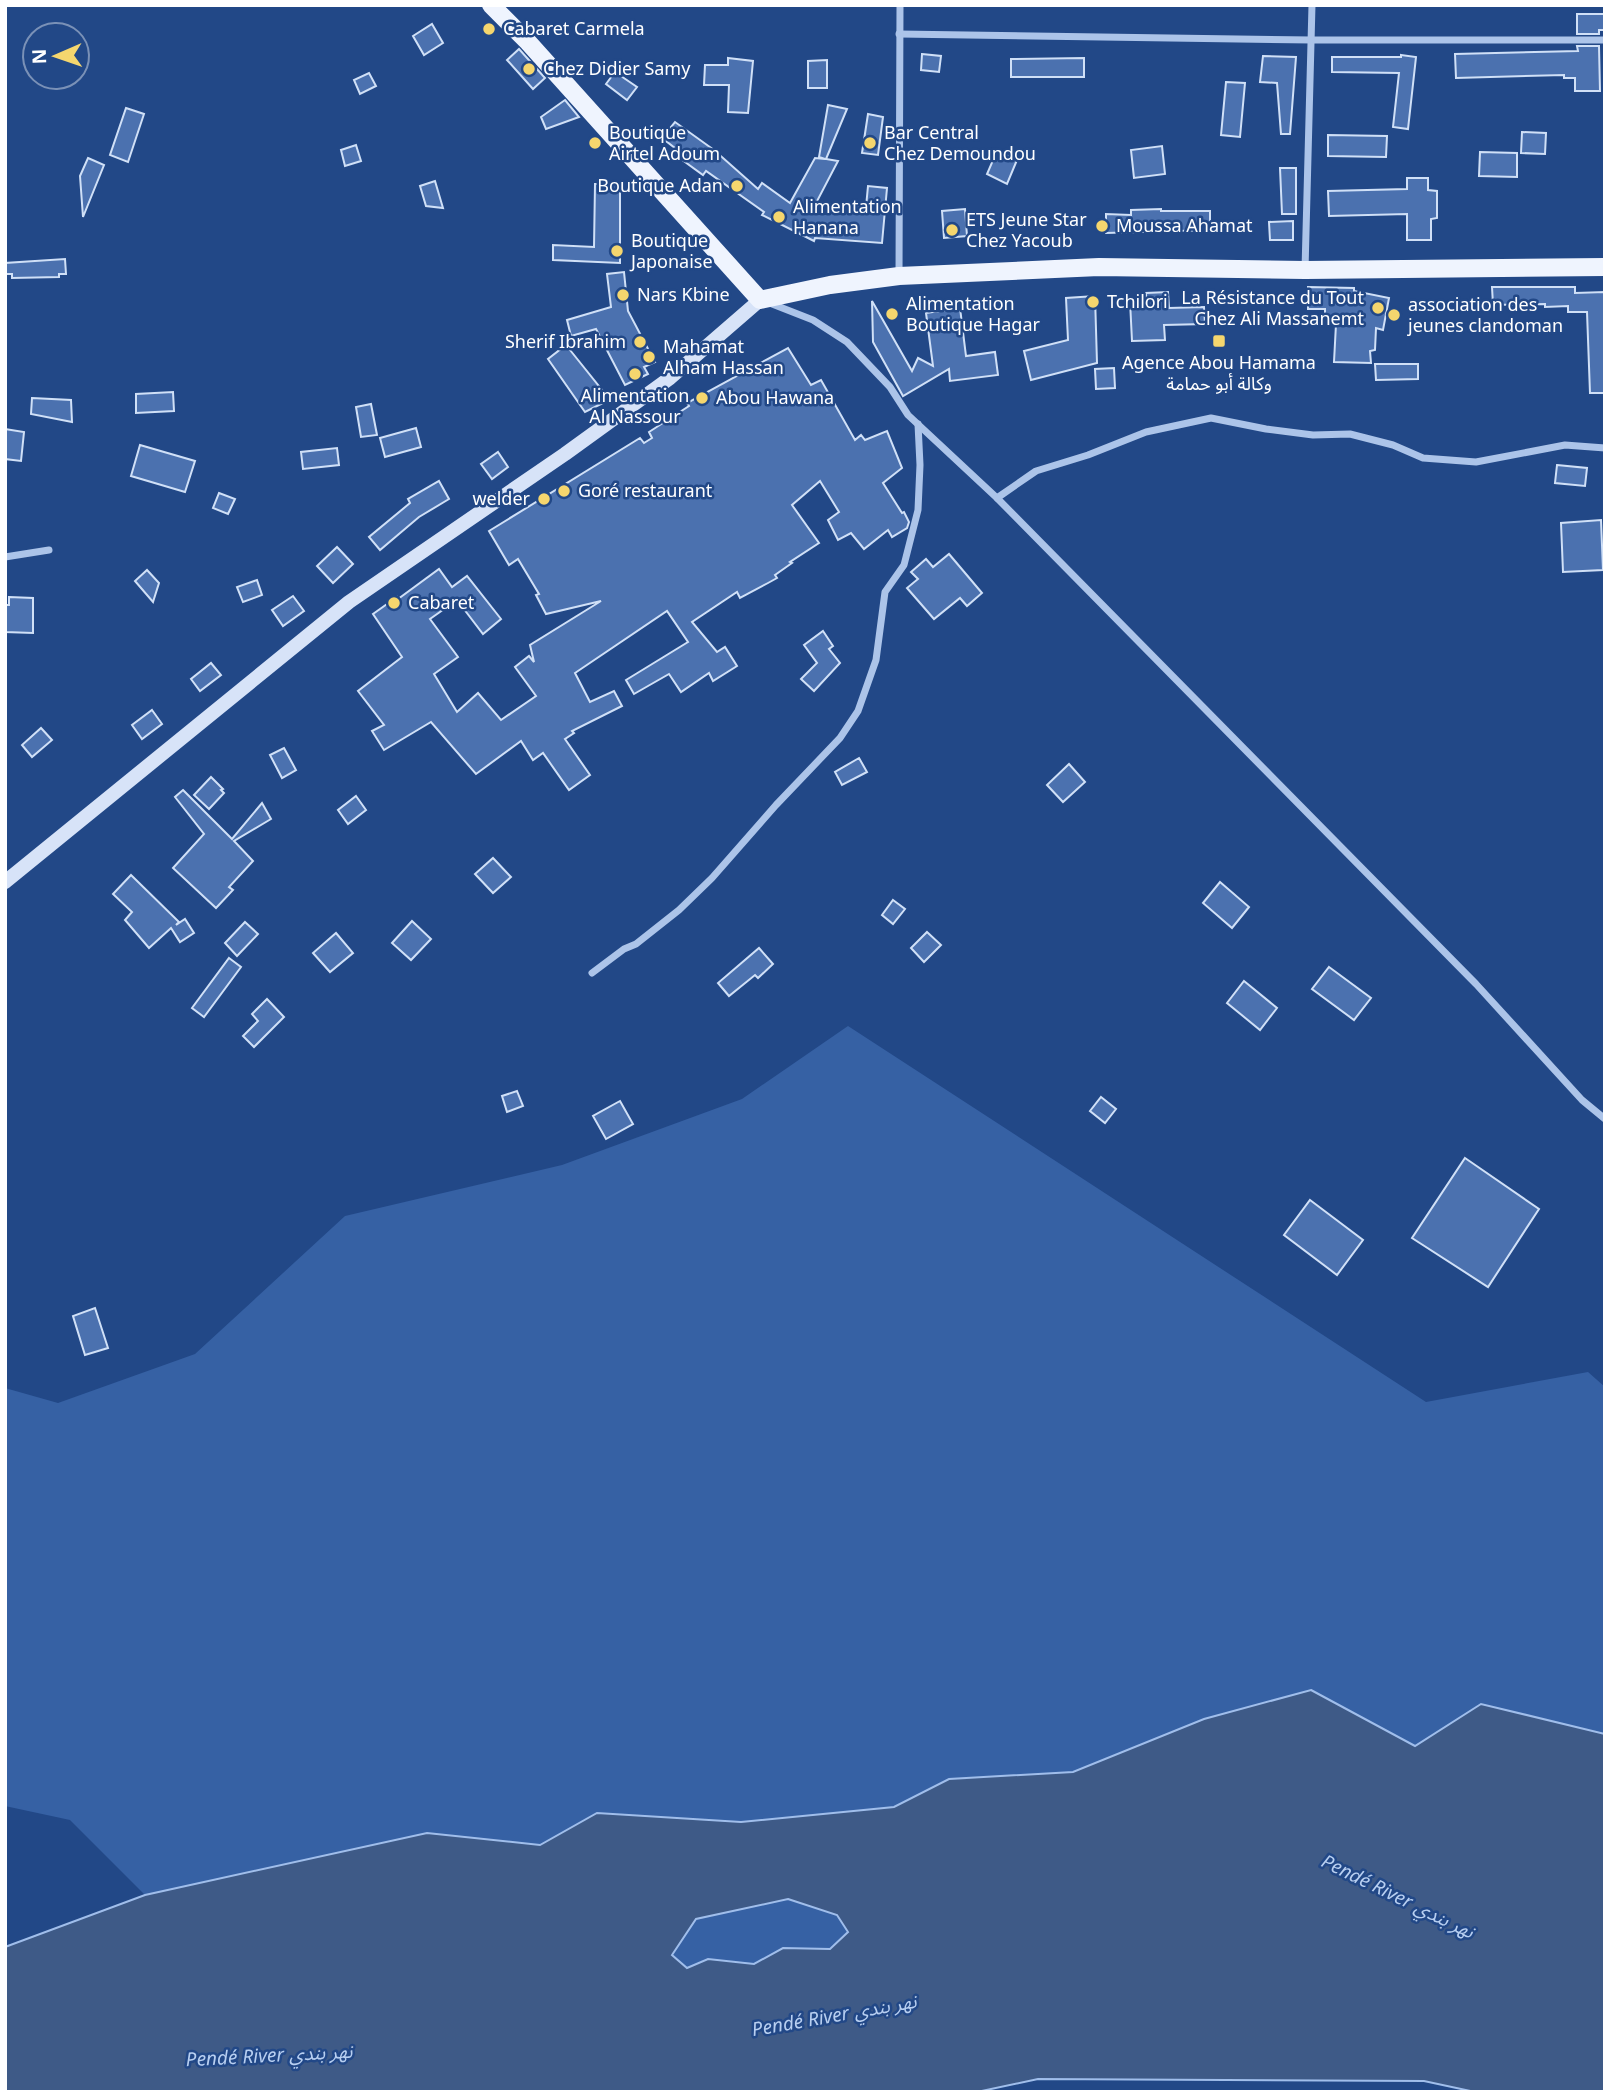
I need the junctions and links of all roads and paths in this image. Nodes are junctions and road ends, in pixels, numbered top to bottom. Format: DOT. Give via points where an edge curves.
graph roads {
  1 [pos="491,5"];
  2 [pos="900,5"];
  3 [pos="1312,5"];
  4 [pos="899,34"];
  5 [pos="1312,40"];
  6 [pos="1605,40"];
  7 [pos="1605,268"];
  8 [pos="1305,270"];
  9 [pos="899,276"];
  10 [pos="760,300"];
  11 [pos="918,424"];
  12 [pos="1605,448"];
  13 [pos="997,498"];
  14 [pos="48,550"];
  15 [pos="5,557"];
  16 [pos="5,881"];
  17 [pos="592,973"];
  18 [pos="1605,1119"];
  1 -- 10 [label="main road"];
  2 -- 4 [label="street"];
  3 -- 5 [label="street"];
  4 -- 5 [label="street"];
  4 -- 9 [label="street"];
  5 -- 6 [label="street"];
  5 -- 8 [label="street"];
  7 -- 8 [label="main road"];
  8 -- 9 [label="main road" via="1099,267"];
  9 -- 10 [label="main road"];
  10 -- 11 [label="street" via="813,320 847,342"];
  10 -- 16 [label="main road" via="670,378 349,602"];
  11 -- 13 [label="street"];
  11 -- 17 [label="street" via="918,510 904,565 885,592 876,660 858,711 840,737 712,878 679,910"];
  12 -- 13 [label="street" via="1565,445 1476,462 1423,458 1350,434 1313,435 1211,418 1146,432 1037,471"];
  13 -- 18 [label="street" via="1476,984 1581,1100"];
  14 -- 15 [label="street"];
}
